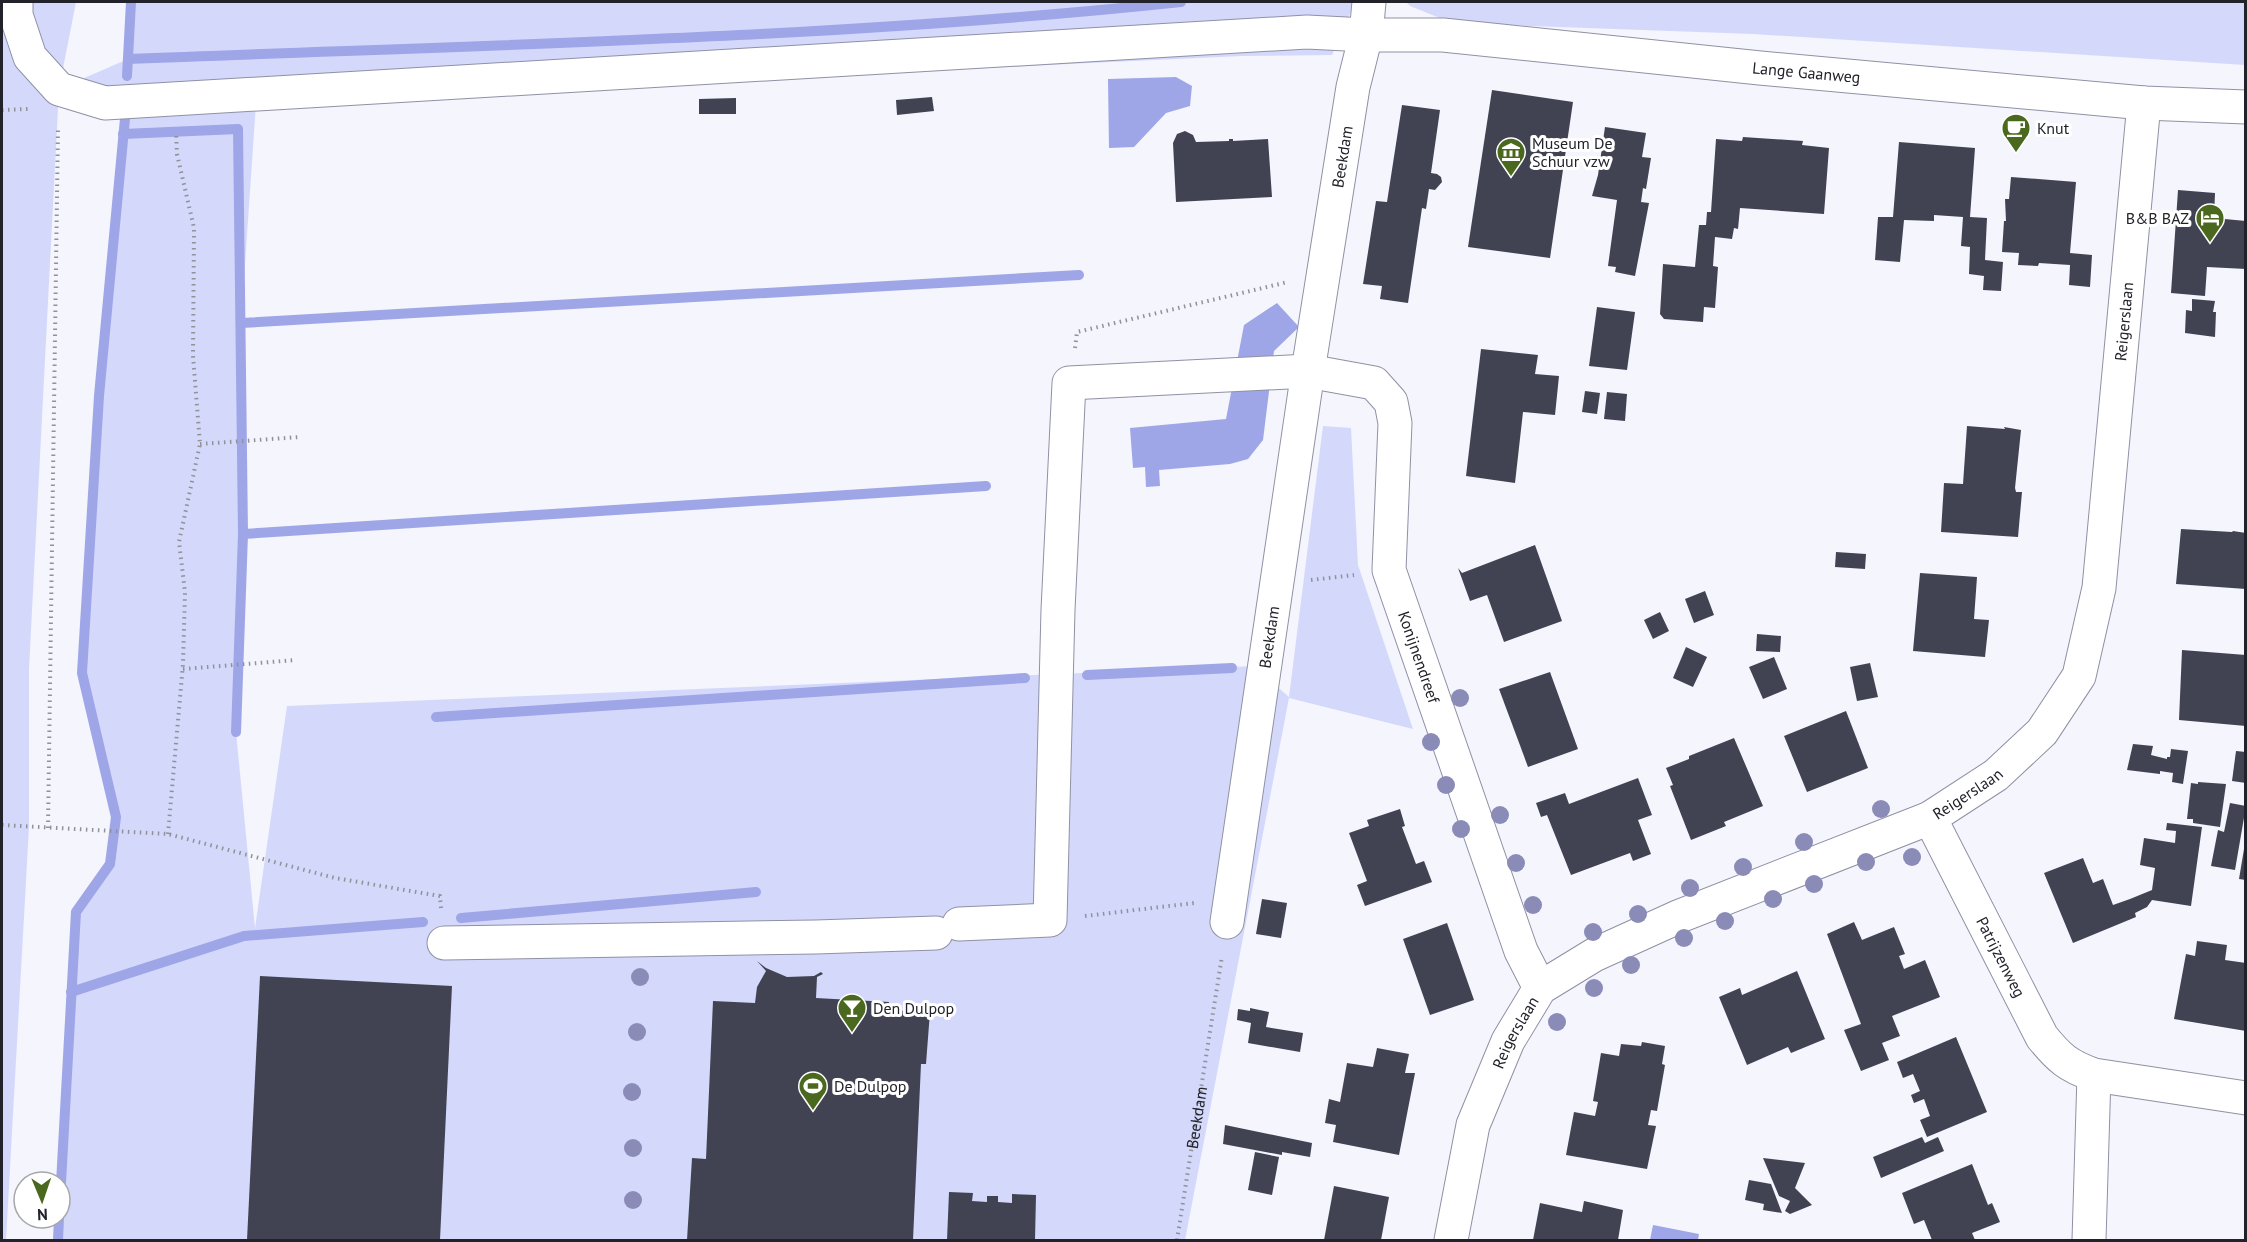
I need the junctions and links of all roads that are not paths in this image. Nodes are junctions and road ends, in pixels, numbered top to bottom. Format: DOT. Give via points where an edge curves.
graph roads {
  1 [pos="16,2"];
  2 [pos="1369,2"];
  3 [pos="1366,35"];
  4 [pos="2144,103"];
  5 [pos="2246,107"];
  6 [pos="1308,371"];
  7 [pos="1930,818"];
  8 [pos="1229,911"];
  9 [pos="444,943"];
  10 [pos="1540,988"];
  11 [pos="2094,1075"];
  12 [pos="2246,1098"];
  13 [pos="1451,1240"];
  14 [pos="2089,1240"];
  1 -- 3 [label="street, Lange Gaanweg" via="16,15 30,57 58,104 1307,32"];
  2 -- 3 [label="street, Beekdam"];
  3 -- 4 [label="street, Lange Gaanweg" via="1443,35"];
  3 -- 6 [label="street, Beekdam" via="1353,87"];
  4 -- 5 [label="street, Lange Gaanweg"];
  4 -- 7 [label="street, Reigerslaan" via="2099,588 2079,676 2043,732 1996,775"];
  6 -- 8 [label="street, Beekdam"];
  6 -- 9 [label="street, Konijnendreef" via="1069,383 1050,920 816,937"];
  6 -- 10 [label="street, Konijnendreef" via="1374,383 1391,402 1395,423 1389,570 1521,951"];
  7 -- 10 [label="street, Reigerslaan" via="1680,916 1594,955"];
  7 -- 11 [label="street, Patrijzenweg" via="2043,1037 2060,1058 2075,1069"];
  10 -- 13 [label="street, Reigerslaan" via="1508,1041 1473,1125"];
  11 -- 12 [label="street, Patrijzenweg"];
  11 -- 14 [label="street"];
}
